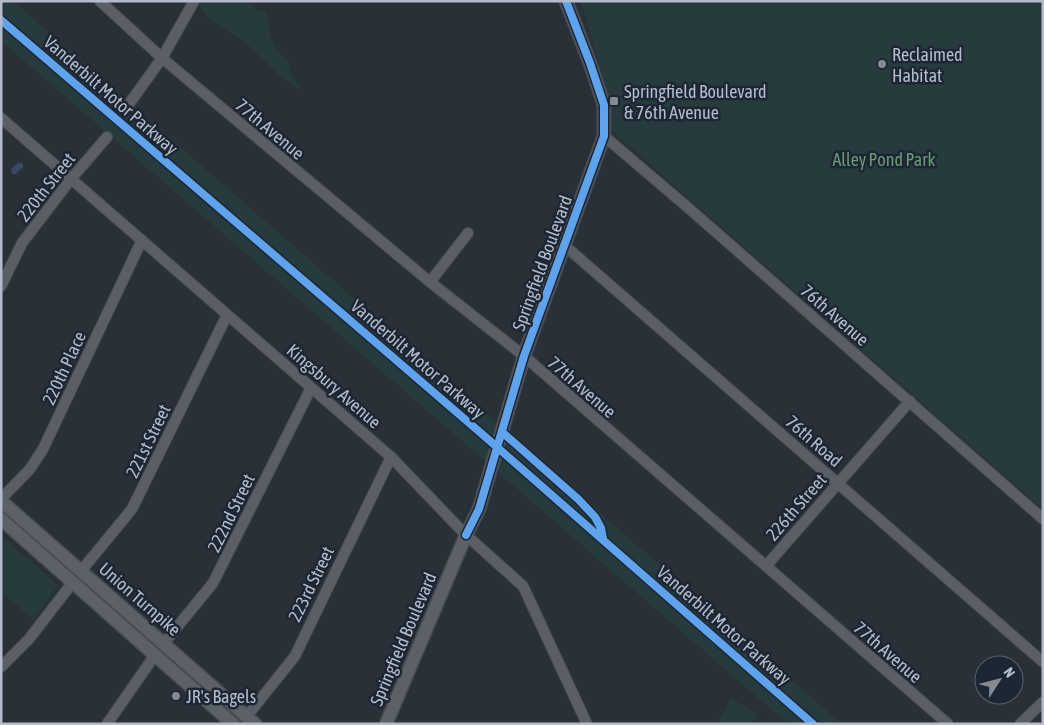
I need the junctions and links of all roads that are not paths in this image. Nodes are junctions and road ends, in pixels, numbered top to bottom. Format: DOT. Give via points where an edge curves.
graph roads {
  1 [pos="100,1"];
  2 [pos="566,1"];
  3 [pos="193,2"];
  4 [pos="162,58"];
  5 [pos="129,104"];
  6 [pos="1,118"];
  7 [pos="604,136"];
  8 [pos="107,137"];
  9 [pos="71,179"];
  10 [pos="468,233"];
  11 [pos="142,240"];
  12 [pos="564,245"];
  13 [pos="430,282"];
  14 [pos="1,286"];
  15 [pos="227,315"];
  16 [pos="524,356"];
  17 [pos="311,388"];
  18 [pos="910,401"];
  19 [pos="391,457"];
  20 [pos="838,483"];
  21 [pos="1,500"];
  22 [pos="1,519"];
  23 [pos="1043,519"];
  24 [pos="466,534"];
  25 [pos="766,566"];
  26 [pos="81,571"];
  27 [pos="73,582"];
  28 [pos="164,643"];
  29 [pos="155,656"];
  30 [pos="1043,662"];
  31 [pos="1,667"];
  32 [pos="1043,702"];
  33 [pos="251,720"];
  34 [pos="107,724"];
  35 [pos="233,724"];
  36 [pos="386,724"];
  37 [pos="587,724"];
  38 [pos="948,724"];
  39 [pos="1020,724"];
  1 -- 4 [label="street, 77th Avenue"];
  2 -- 7 [label="main road, Springfield Boulevard" via="604,105"];
  3 -- 4 [label="street"];
  4 -- 5 [label="street"];
  4 -- 13 [label="street, 77th Avenue"];
  6 -- 9 [label="street, Kingsbury Avenue"];
  7 -- 12 [label="main road, Springfield Boulevard"];
  7 -- 18 [label="street, 76th Avenue"];
  8 -- 9 [label="street, 220th Street"];
  9 -- 11 [label="street, Kingsbury Avenue"];
  9 -- 14 [label="street, 220th Street" via="22,243"];
  10 -- 13 [label="street"];
  11 -- 15 [label="street, Kingsbury Avenue"];
  11 -- 21 [label="street, 220th Place" via="43,449 30,469"];
  12 -- 16 [label="main road, Springfield Boulevard"];
  12 -- 20 [label="street, 76th Road"];
  13 -- 16 [label="street, 77th Avenue"];
  15 -- 17 [label="street, Kingsbury Avenue"];
  15 -- 26 [label="street, 221st Street" via="132,509"];
  16 -- 24 [label="main road, Springfield Boulevard" via="479,509"];
  16 -- 25 [label="street, 77th Avenue"];
  17 -- 19 [label="street, Kingsbury Avenue"];
  17 -- 28 [label="street, 222nd Street" via="220,570 204,596"];
  18 -- 20 [label="street, 226th Street"];
  18 -- 23 [label="street, 76th Avenue"];
  19 -- 24 [label="street, Kingsbury Avenue"];
  19 -- 33 [label="street, 223rd Street" via="295,656"];
  20 -- 25 [label="street, 226th Street"];
  20 -- 30 [label="street, 76th Road"];
  21 -- 26 [label="main road, Union Turnpike"];
  22 -- 27 [label="main road, Union Turnpike"];
  24 -- 36 [label="main road, Springfield Boulevard"];
  24 -- 37 [label="street, Kingsbury Avenue" via="523,586"];
  25 -- 38 [label="street, 77th Avenue"];
  26 -- 28 [label="main road, Union Turnpike"];
  27 -- 29 [label="main road, Union Turnpike"];
  27 -- 31 [label="street" via="29,639"];
  28 -- 33 [label="main road, Union Turnpike"];
  29 -- 34 [label="street"];
  29 -- 35 [label="main road, Union Turnpike"];
  32 -- 39 [label="street"];
}
